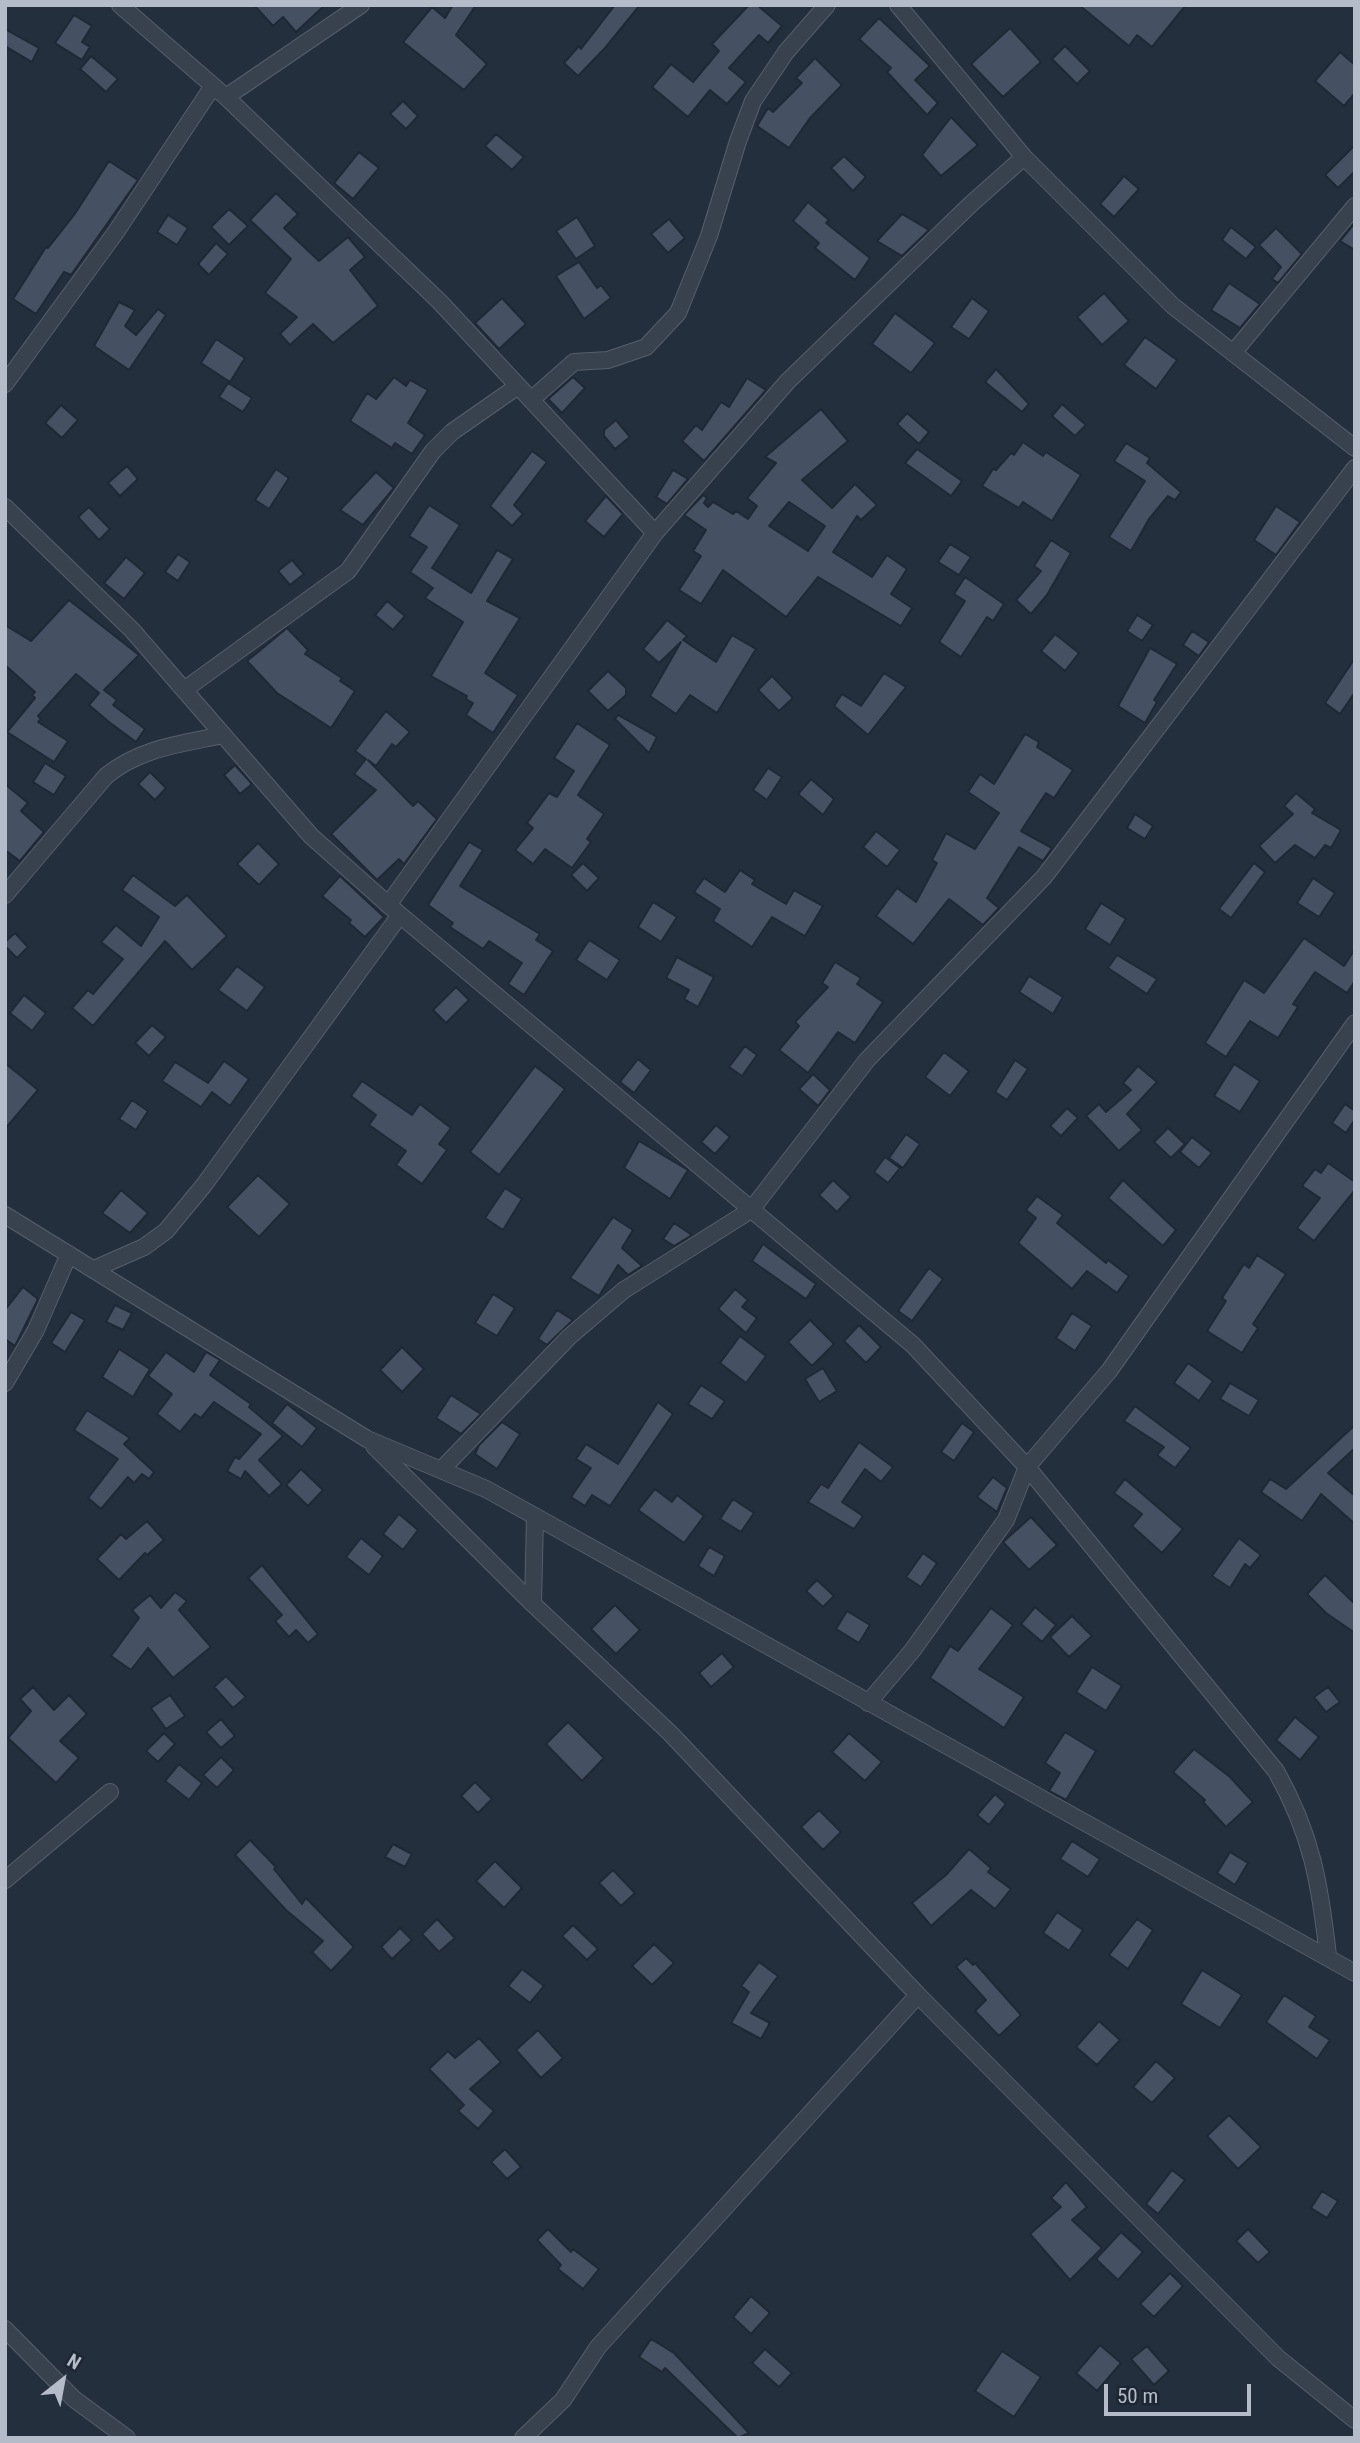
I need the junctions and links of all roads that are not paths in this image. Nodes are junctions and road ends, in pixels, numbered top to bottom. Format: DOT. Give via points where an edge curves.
graph roads {
  1 [pos="120,5"];
  2 [pos="361,5"];
  3 [pos="827,5"];
  4 [pos="898,5"];
  5 [pos="213,86"];
  6 [pos="226,97"];
  7 [pos="1024,158"];
  8 [pos="1355,206"];
  9 [pos="1233,353"];
  10 [pos="5,384"];
  11 [pos="518,386"];
  12 [pos="532,399"];
  13 [pos="1355,447"];
  14 [pos="1355,468"];
  15 [pos="5,508"];
  16 [pos="654,533"];
  17 [pos="184,690"];
  18 [pos="223,735"];
  19 [pos="5,895"];
  20 [pos="394,910"];
  21 [pos="1355,1023"];
  22 [pos="751,1210"];
  23 [pos="5,1215"];
  24 [pos="69,1254"];
  25 [pos="94,1269"];
  26 [pos="5,1383"];
  27 [pos="367,1439"];
  28 [pos="1027,1467"];
  29 [pos="441,1470"];
  30 [pos="535,1517"];
  31 [pos="533,1604"];
  32 [pos="868,1703"];
  33 [pos="110,1792"];
  34 [pos="5,1880"];
  35 [pos="1328,1956"];
  36 [pos="1355,1973"];
  37 [pos="918,1994"];
  38 [pos="5,2329"];
  39 [pos="1355,2420"];
  40 [pos="127,2438"];
  41 [pos="523,2438"];
  1 -- 5 [label="street"];
  2 -- 6 [label="street"];
  3 -- 12 [label="street" via="786,52 753,101 709,236 678,313 646,347 608,360 574,362"];
  4 -- 7 [label="street"];
  5 -- 6 [label="street"];
  5 -- 10 [label="street" via="116,232"];
  6 -- 11 [label="street" via="440,302"];
  7 -- 9 [label="street" via="1173,306"];
  7 -- 16 [label="street" via="788,381"];
  8 -- 9 [label="street"];
  9 -- 13 [label="street"];
  11 -- 12 [label="street"];
  11 -- 17 [label="street" via="452,432 433,452 348,570"];
  12 -- 16 [label="street"];
  14 -- 22 [label="street" via="1044,877 867,1060"];
  15 -- 17 [label="street" via="132,630"];
  16 -- 20 [label="street"];
  17 -- 18 [label="street"];
  18 -- 19 [label="street" via="141,753 122,762"];
  18 -- 20 [label="street" via="311,836"];
  20 -- 22 [label="street"];
  20 -- 25 [label="street" via="204,1185 166,1231 144,1247"];
  21 -- 28 [label="street" via="1109,1371"];
  22 -- 28 [label="street" via="913,1345"];
  22 -- 29 [label="street" via="624,1290 569,1337"];
  23 -- 24 [label="street"];
  24 -- 25 [label="street"];
  24 -- 26 [label="street" via="36,1329"];
  25 -- 27 [label="street"];
  27 -- 29 [label="street"];
  27 -- 31 [label="street"];
  28 -- 32 [label="street" via="1006,1520 912,1651"];
  28 -- 35 [label="street" via="1276,1771 1297,1812 1321,1886"];
  29 -- 30 [label="street"];
  30 -- 31 [label="street"];
  30 -- 32 [label="street"];
  31 -- 37 [label="street" via="670,1733"];
  32 -- 35 [label="street"];
  33 -- 34 [label="street"];
  35 -- 36 [label="street"];
  37 -- 39 [label="street" via="1278,2358"];
  37 -- 41 [label="street" via="598,2347 563,2400"];
  38 -- 40 [label="street" via="74,2399"];
}
